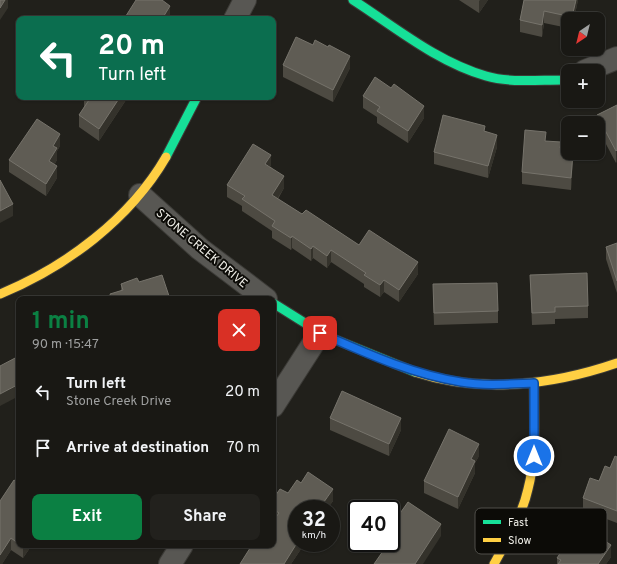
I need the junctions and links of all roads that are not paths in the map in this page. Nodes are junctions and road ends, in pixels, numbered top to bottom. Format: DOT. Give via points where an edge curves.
graph roads {
  1 [pos="245,0"];
  2 [pos="353,0"];
  3 [pos="237,16"];
  4 [pos="617,58"];
  5 [pos="602,64"];
  6 [pos="561,80"];
  7 [pos="195,100"];
  8 [pos="140,195"];
  9 [pos="0,294"];
  10 [pos="262,296"];
  11 [pos="276,305"];
  12 [pos="320,333"];
  13 [pos="617,363"];
  14 [pos="534,383"];
  15 [pos="276,401"];
  16 [pos="523,508"];
  17 [pos="180,548"];
  18 [pos="500,554"];
  19 [pos="170,564"];
  20 [pos="494,564"];
  1 -- 3 [label="street"];
  2 -- 6 [label="street" via="446,59 473,72 523,81"];
  4 -- 5 [label="street"];
  7 -- 8 [label="street" via="167,155"];
  8 -- 9 [label="street" via="75,253 32,280"];
  8 -- 10 [label="street, STONE CREEK DRIVE" via="200,249"];
  11 -- 12 [label="street"];
  12 -- 14 [label="street" via="419,373 484,384"];
  12 -- 15 [label="street"];
  13 -- 14 [label="street" via="594,371"];
  14 -- 16 [label="street" via="534,456"];
  17 -- 19 [label="street"];
  18 -- 20 [label="street"];
}
